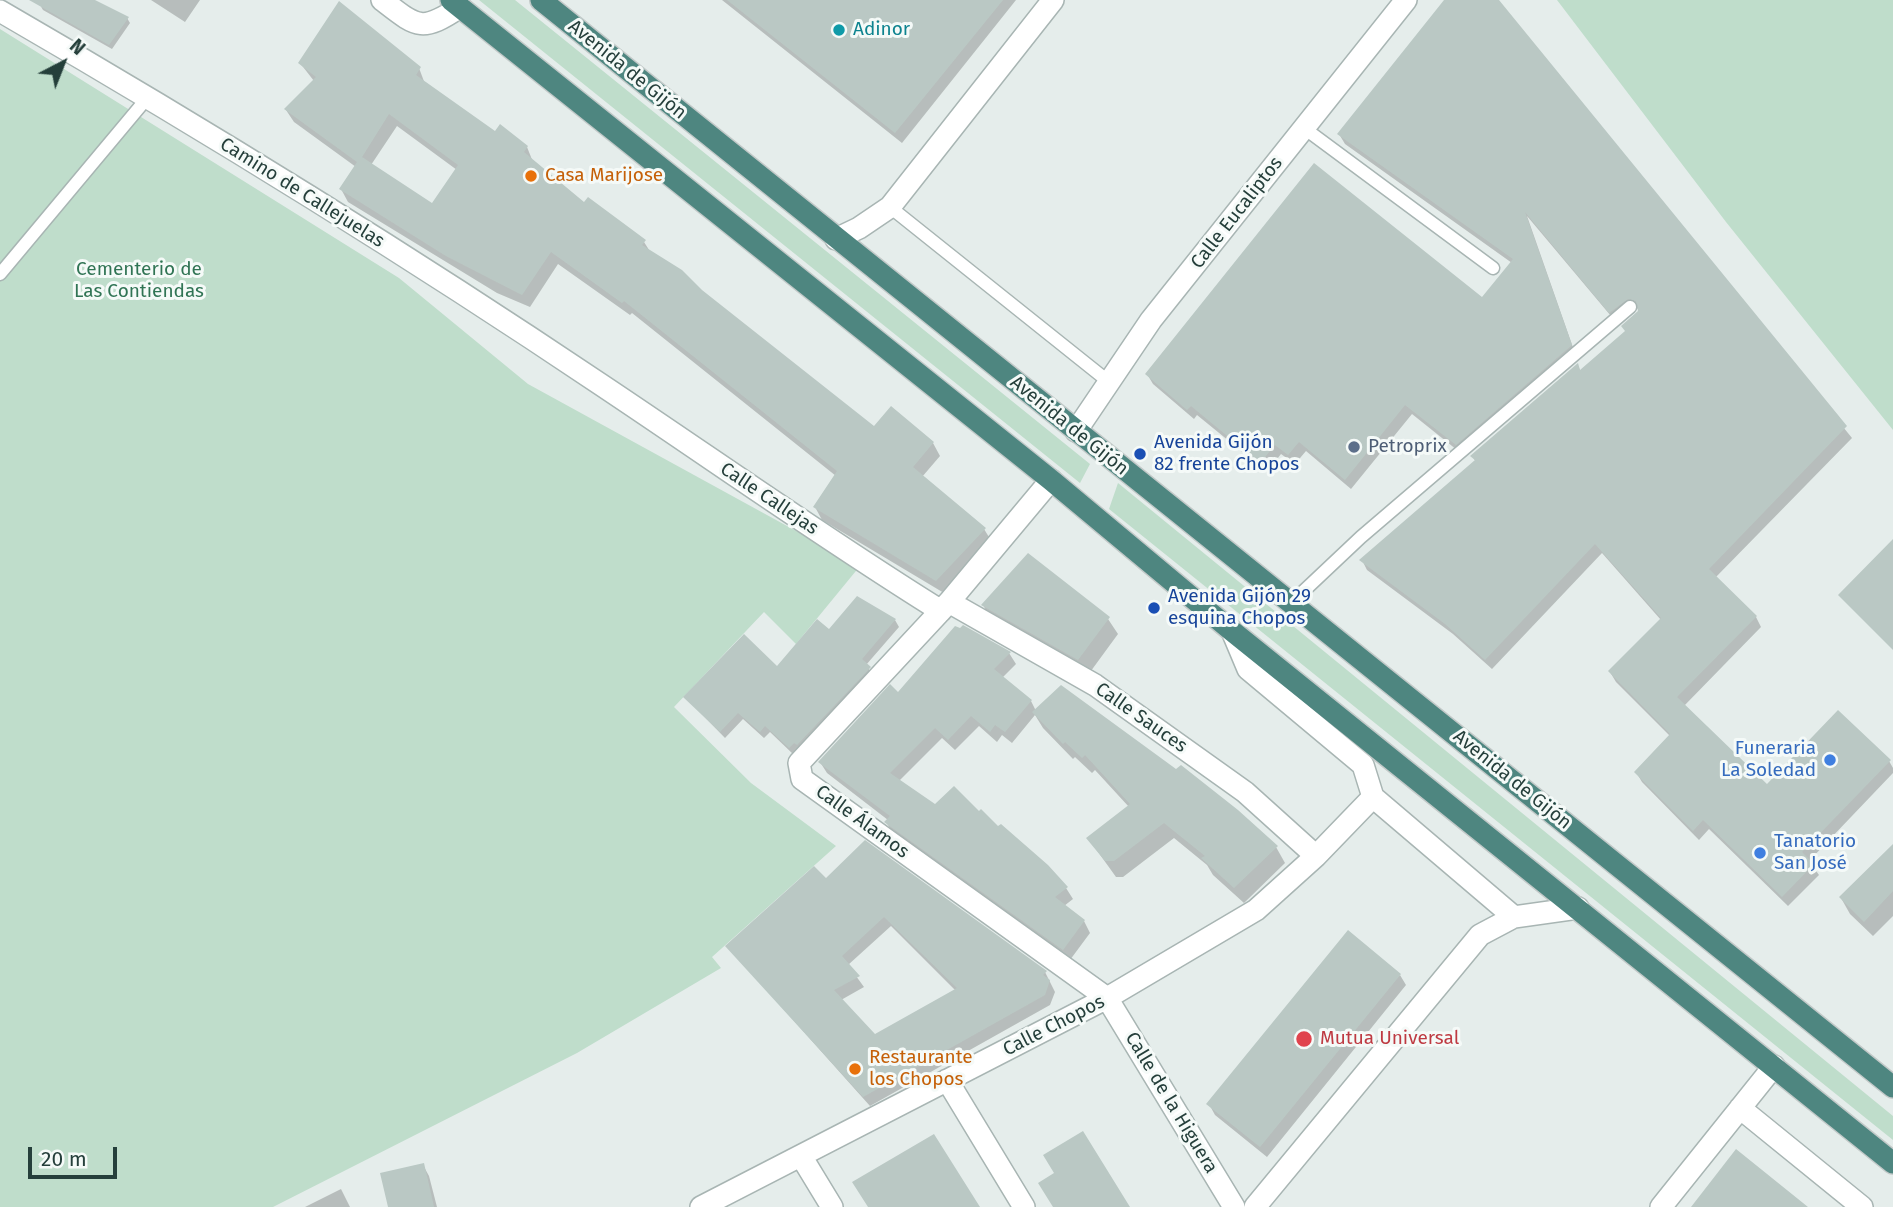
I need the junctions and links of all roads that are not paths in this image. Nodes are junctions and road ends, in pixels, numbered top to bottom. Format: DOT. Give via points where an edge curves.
graph roads {
  1 [pos="382,0"];
  2 [pos="541,0"];
  3 [pos="1053,0"];
  4 [pos="1406,0"];
  5 [pos="455,3"];
  6 [pos="0,11"];
  7 [pos="148,97"];
  8 [pos="1304,128"];
  9 [pos="890,206"];
  10 [pos="836,239"];
  11 [pos="1493,268"];
  12 [pos="0,274"];
  13 [pos="1630,307"];
  14 [pos="1109,382"];
  15 [pos="599,383"];
  16 [pos="1076,431"];
  17 [pos="1051,480"];
  18 [pos="1291,603"];
  19 [pos="945,607"];
  20 [pos="1232,631"];
  21 [pos="1373,797"];
  22 [pos="1316,856"];
  23 [pos="1578,908"];
  24 [pos="1514,916"];
  25 [pos="1107,998"];
  26 [pos="1774,1066"];
  27 [pos="947,1080"];
  28 [pos="1893,1087"];
  29 [pos="1740,1108"];
  30 [pos="801,1156"];
  31 [pos="1893,1163"];
  32 [pos="701,1207"];
  33 [pos="832,1207"];
  34 [pos="1024,1207"];
  35 [pos="1234,1207"];
  36 [pos="1255,1207"];
  37 [pos="1661,1207"];
  38 [pos="1862,1207"];
  1 -- 5 [label="street" via="412,23 434,24"];
  2 -- 10 [label="highway, Avenida de Gijón"];
  3 -- 9 [label="street"];
  4 -- 8 [label="street, Calle Eucaliptos"];
  5 -- 17 [label="highway"];
  6 -- 7 [label="street, Camino de Callejuelas"];
  7 -- 12 [label="lane"];
  7 -- 15 [label="street, Camino de Callejuelas"];
  8 -- 11 [label="lane"];
  8 -- 14 [label="street, Calle Eucaliptos" via="1151,320"];
  9 -- 10 [label="street"];
  9 -- 14 [label="lane"];
  10 -- 16 [label="highway, Avenida de Gijón"];
  13 -- 18 [label="lane" via="1361,537"];
  14 -- 16 [label="street, Calle Eucaliptos"];
  15 -- 19 [label="street, Calle Callejas" via="847,553"];
  16 -- 18 [label="highway, Avenida de Gijón"];
  17 -- 19 [label="street, Calle Álamos"];
  17 -- 20 [label="highway"];
  18 -- 28 [label="highway, Avenida de Gijón"];
  19 -- 22 [label="street, Calle Sauces" via="1095,685 1245,792"];
  19 -- 25 [label="street, Calle Álamos" via="799,763 802,779"];
  20 -- 21 [label="street" via="1248,669 1363,765"];
  20 -- 23 [label="highway"];
  21 -- 22 [label="street, Calle Chopos"];
  21 -- 24 [label="street"];
  22 -- 25 [label="street, Calle Chopos" via="1256,910"];
  23 -- 24 [label="street"];
  23 -- 26 [label="highway"];
  24 -- 36 [label="street" via="1480,935"];
  25 -- 27 [label="street, Calle Chopos"];
  25 -- 35 [label="street, Calle de la Higuera"];
  26 -- 29 [label="street"];
  26 -- 31 [label="highway"];
  27 -- 30 [label="street, Calle Chopos"];
  27 -- 34 [label="street"];
  29 -- 37 [label="street"];
  29 -- 38 [label="street"];
  30 -- 32 [label="street, Calle Chopos"];
  30 -- 33 [label="street"];
}
